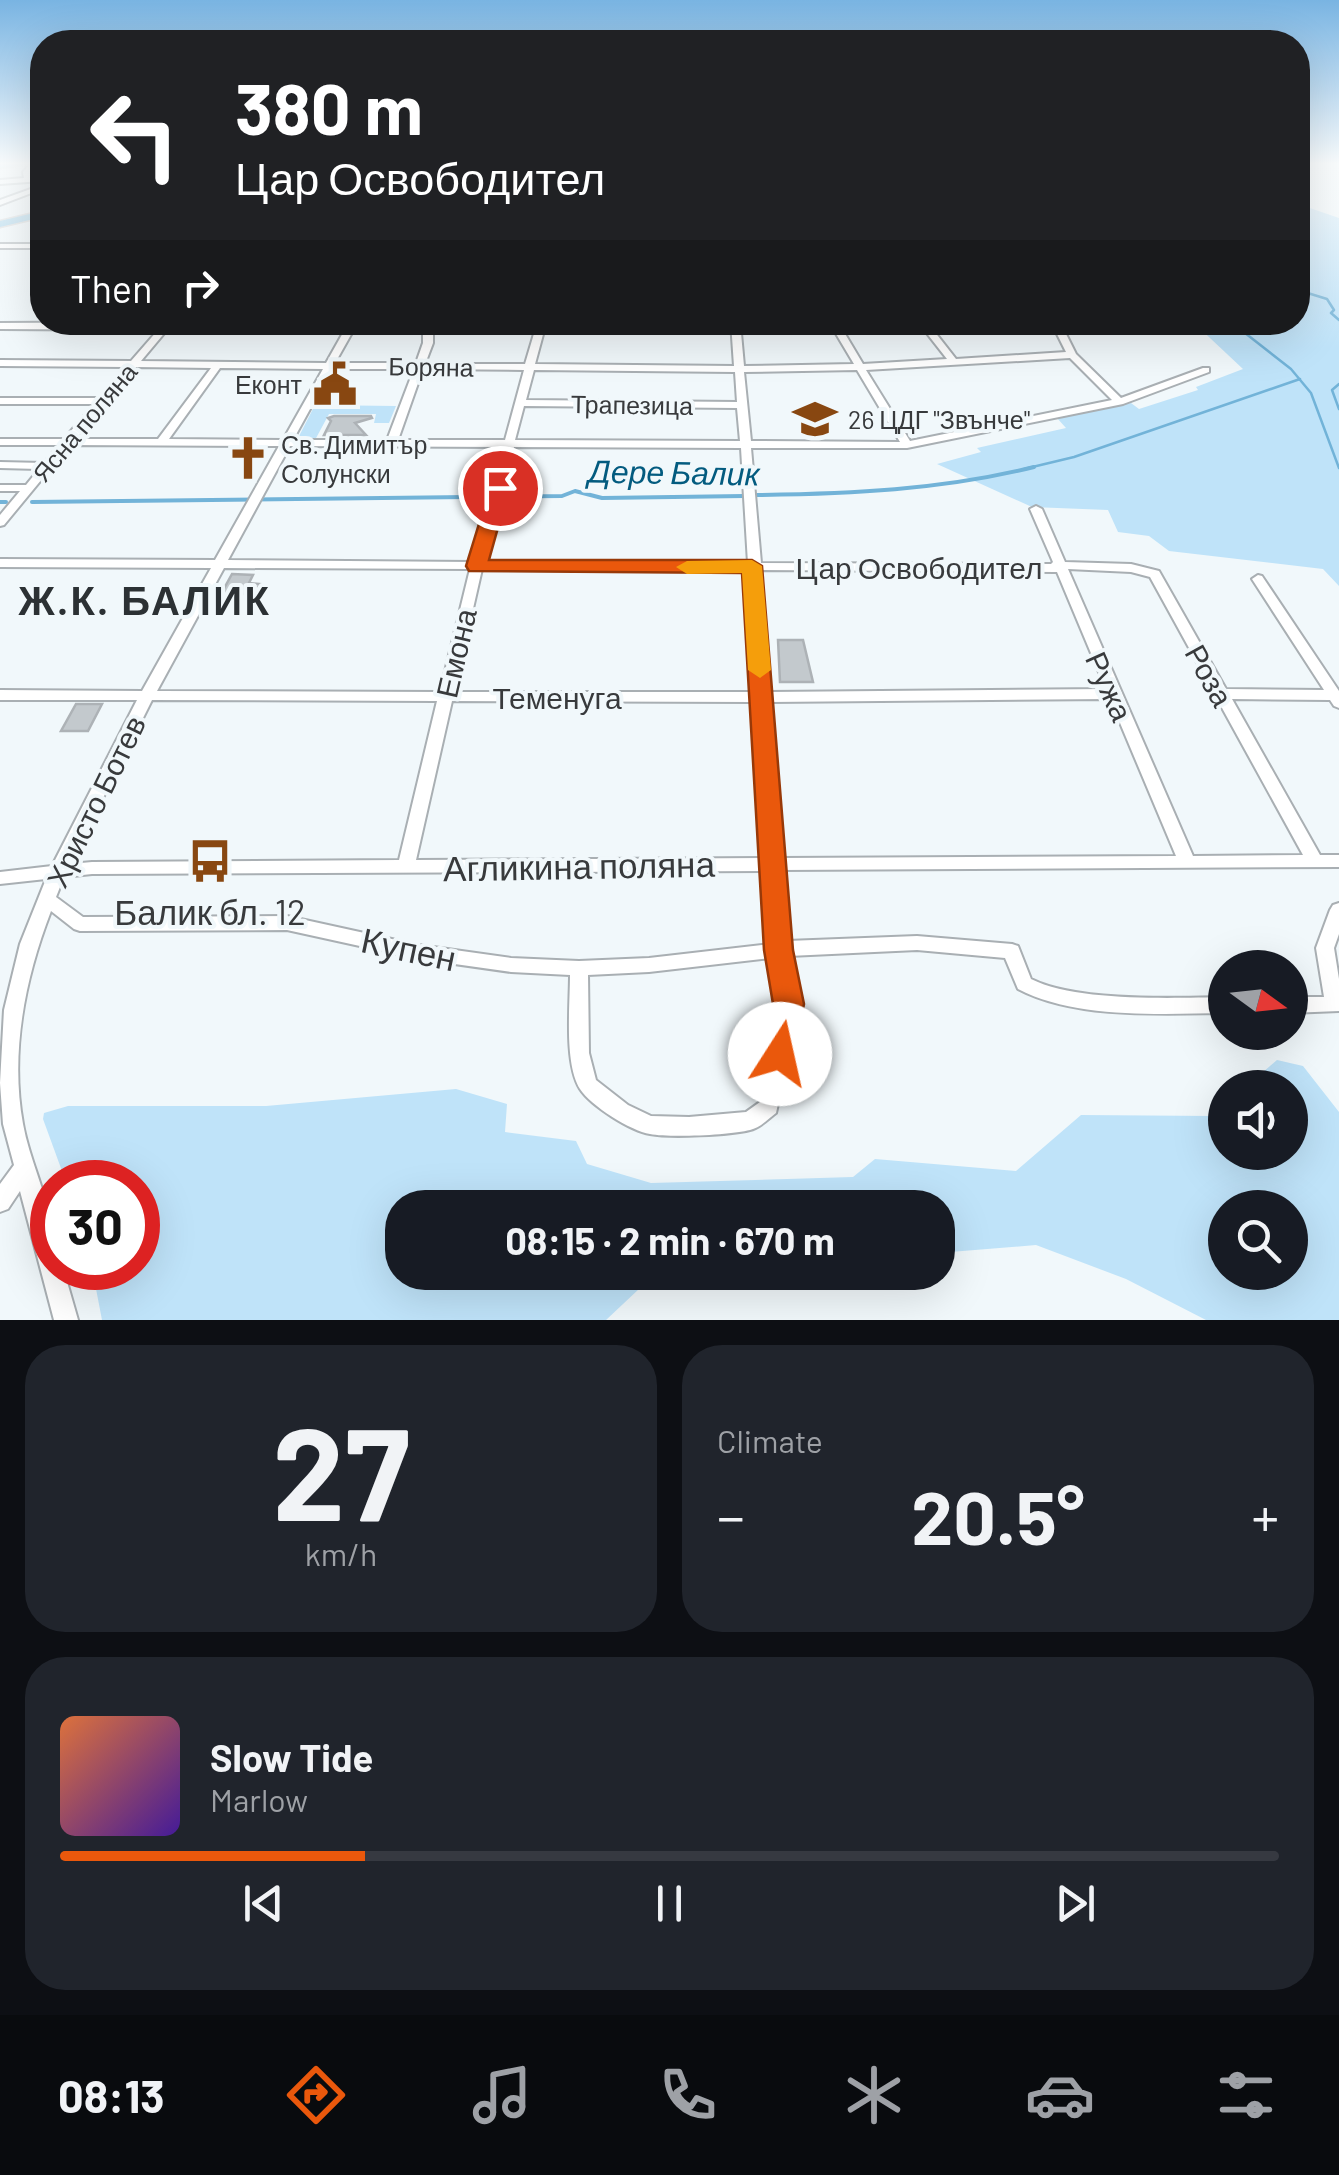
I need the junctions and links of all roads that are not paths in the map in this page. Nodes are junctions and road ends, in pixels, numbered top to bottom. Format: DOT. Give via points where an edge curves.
graph roads {
  1 [pos="0,246"];
  2 [pos="30,246"];
  3 [pos="0,326"];
  4 [pos="30,326"];
  5 [pos="159,335"];
  6 [pos="346,335"];
  7 [pos="429,335"];
  8 [pos="538,335"];
  9 [pos="737,335"];
  10 [pos="841,335"];
  11 [pos="932,335"];
  12 [pos="1061,335"];
  13 [pos="1072,355"];
  14 [pos="954,362"];
  15 [pos="0,363"];
  16 [pos="134,364"];
  17 [pos="218,364"];
  18 [pos="329,365"];
  19 [pos="419,366"];
  20 [pos="530,367"];
  21 [pos="861,368"];
  22 [pos="739,370"];
  23 [pos="1206,370"];
  24 [pos="102,401"];
  25 [pos="0,402"];
  26 [pos="522,402"];
  27 [pos="1119,402"];
  28 [pos="742,406"];
  29 [pos="0,442"];
  30 [pos="67,443"];
  31 [pos="162,443"];
  32 [pos="284,444"];
  33 [pos="391,444"];
  34 [pos="512,444"];
  35 [pos="746,444"];
  36 [pos="907,445"];
  37 [pos="0,465"];
  38 [pos="48,466"];
  39 [pos="0,488"];
  40 [pos="28,488"];
  41 [pos="1036,510"];
  42 [pos="5,511"];
  43 [pos="0,522"];
  44 [pos="0,563"];
  45 [pos="218,566"];
  46 [pos="477,566"];
  47 [pos="752,566"];
  48 [pos="1058,566"];
  49 [pos="1258,579"];
  50 [pos="1114,694"];
  51 [pos="1220,694"];
  52 [pos="0,695"];
  53 [pos="445,696"];
  54 [pos="762,697"];
  55 [pos="1337,697"];
  56 [pos="146,698"];
  57 [pos="1187,860"];
  58 [pos="775,863"];
  59 [pos="1331,863"];
  60 [pos="406,867"];
  61 [pos="57,873"];
  62 [pos="0,878"];
  63 [pos="47,899"];
  64 [pos="1339,910"];
  65 [pos="779,950"];
  66 [pos="578,968"];
  67 [pos="1208,1005"];
  68 [pos="1308,1005"];
  69 [pos="24,1168"];
  70 [pos="0,1202"];
  71 [pos="66,1320"];
  1 -- 2 [label="street"];
  3 -- 4 [label="street"];
  5 -- 16 [label="street, Ясна поляна"];
  6 -- 18 [label="street, Христо Ботев"];
  7 -- 19 [label="street"];
  8 -- 20 [label="street, Емона"];
  9 -- 22 [label="street"];
  10 -- 21 [label="street"];
  11 -- 14 [label="street"];
  12 -- 13 [label="street"];
  13 -- 14 [label="street, Боряна"];
  13 -- 27 [label="street"];
  14 -- 21 [label="street, Боряна"];
  15 -- 16 [label="street, Боряна"];
  16 -- 17 [label="street, Боряна"];
  16 -- 24 [label="street, Ясна поляна"];
  17 -- 18 [label="street, Боряна"];
  17 -- 31 [label="street"];
  18 -- 19 [label="street, Боряна"];
  18 -- 32 [label="street, Христо Ботев"];
  19 -- 20 [label="street, Боряна"];
  19 -- 33 [label="street"];
  20 -- 22 [label="street, Боряна"];
  20 -- 26 [label="street, Емона"];
  21 -- 22 [label="street, Боряна"];
  21 -- 36 [label="street"];
  22 -- 28 [label="street"];
  23 -- 27 [label="street"];
  24 -- 25 [label="street"];
  24 -- 30 [label="street, Ясна поляна"];
  26 -- 28 [label="street, Трапезица"];
  26 -- 34 [label="street, Емона"];
  27 -- 36 [label="street"];
  28 -- 35 [label="street"];
  29 -- 30 [label="street"];
  30 -- 31 [label="street"];
  30 -- 38 [label="street, Ясна поляна"];
  31 -- 32 [label="street"];
  32 -- 33 [label="street"];
  32 -- 45 [label="street, Христо Ботев"];
  33 -- 34 [label="street"];
  34 -- 35 [label="street"];
  34 -- 46 [label="street, Емона"];
  35 -- 36 [label="street"];
  35 -- 47 [label="street"];
  37 -- 38 [label="street"];
  38 -- 40 [label="street, Ясна поляна"];
  39 -- 40 [label="street"];
  40 -- 42 [label="street, Ясна поляна"];
  41 -- 48 [label="street, Ружа"];
  42 -- 43 [label="street, Ясна поляна"];
  44 -- 45 [label="street, Цар Освободител"];
  45 -- 46 [label="street, Цар Освободител"];
  45 -- 56 [label="street, Христо Ботев"];
  46 -- 47 [label="street, Цар Освободител"];
  46 -- 53 [label="street, Емона"];
  47 -- 48 [label="street, Цар Освободител"];
  47 -- 54 [label="street"];
  48 -- 50 [label="street, Ружа"];
  48 -- 51 [label="street, Роза" via="1155,574"];
  49 -- 55 [label="street"];
  50 -- 54 [label="street, Теменуга"];
  50 -- 57 [label="street, Ружа"];
  51 -- 55 [label="street"];
  51 -- 59 [label="street, Роза"];
  52 -- 56 [label="street, Теменуга"];
  53 -- 54 [label="street, Теменуга"];
  53 -- 56 [label="street, Теменуга"];
  53 -- 60 [label="street, Емона"];
  54 -- 58 [label="street"];
  56 -- 61 [label="street, Христо Ботев"];
  57 -- 58 [label="street, Агликина поляна"];
  57 -- 59 [label="street, Агликина поляна"];
  58 -- 60 [label="street, Агликина поляна"];
  58 -- 65 [label="street"];
  60 -- 61 [label="street, Агликина поляна"];
  61 -- 62 [label="street, Агликина поляна"];
  61 -- 63 [label="street, Христо Ботев"];
  63 -- 66 [label="street, Купен" via="80,924 287,923 438,955"];
  63 -- 69 [label="street, Христо Ботев" via="13,1010 9,1072"];
  64 -- 68 [label="street" via="1325,948 1334,1004"];
  65 -- 66 [label="street, Купен"];
  65 -- 66 [label="street" via="788,1016 768,1107 750,1121 650,1125 588,1086 579,1053"];
  65 -- 67 [label="street, Купен" via="917,942 1012,951 1024,984 1046,994"];
  69 -- 70 [label="street"];
  69 -- 71 [label="street, Христо Ботев"];
}
